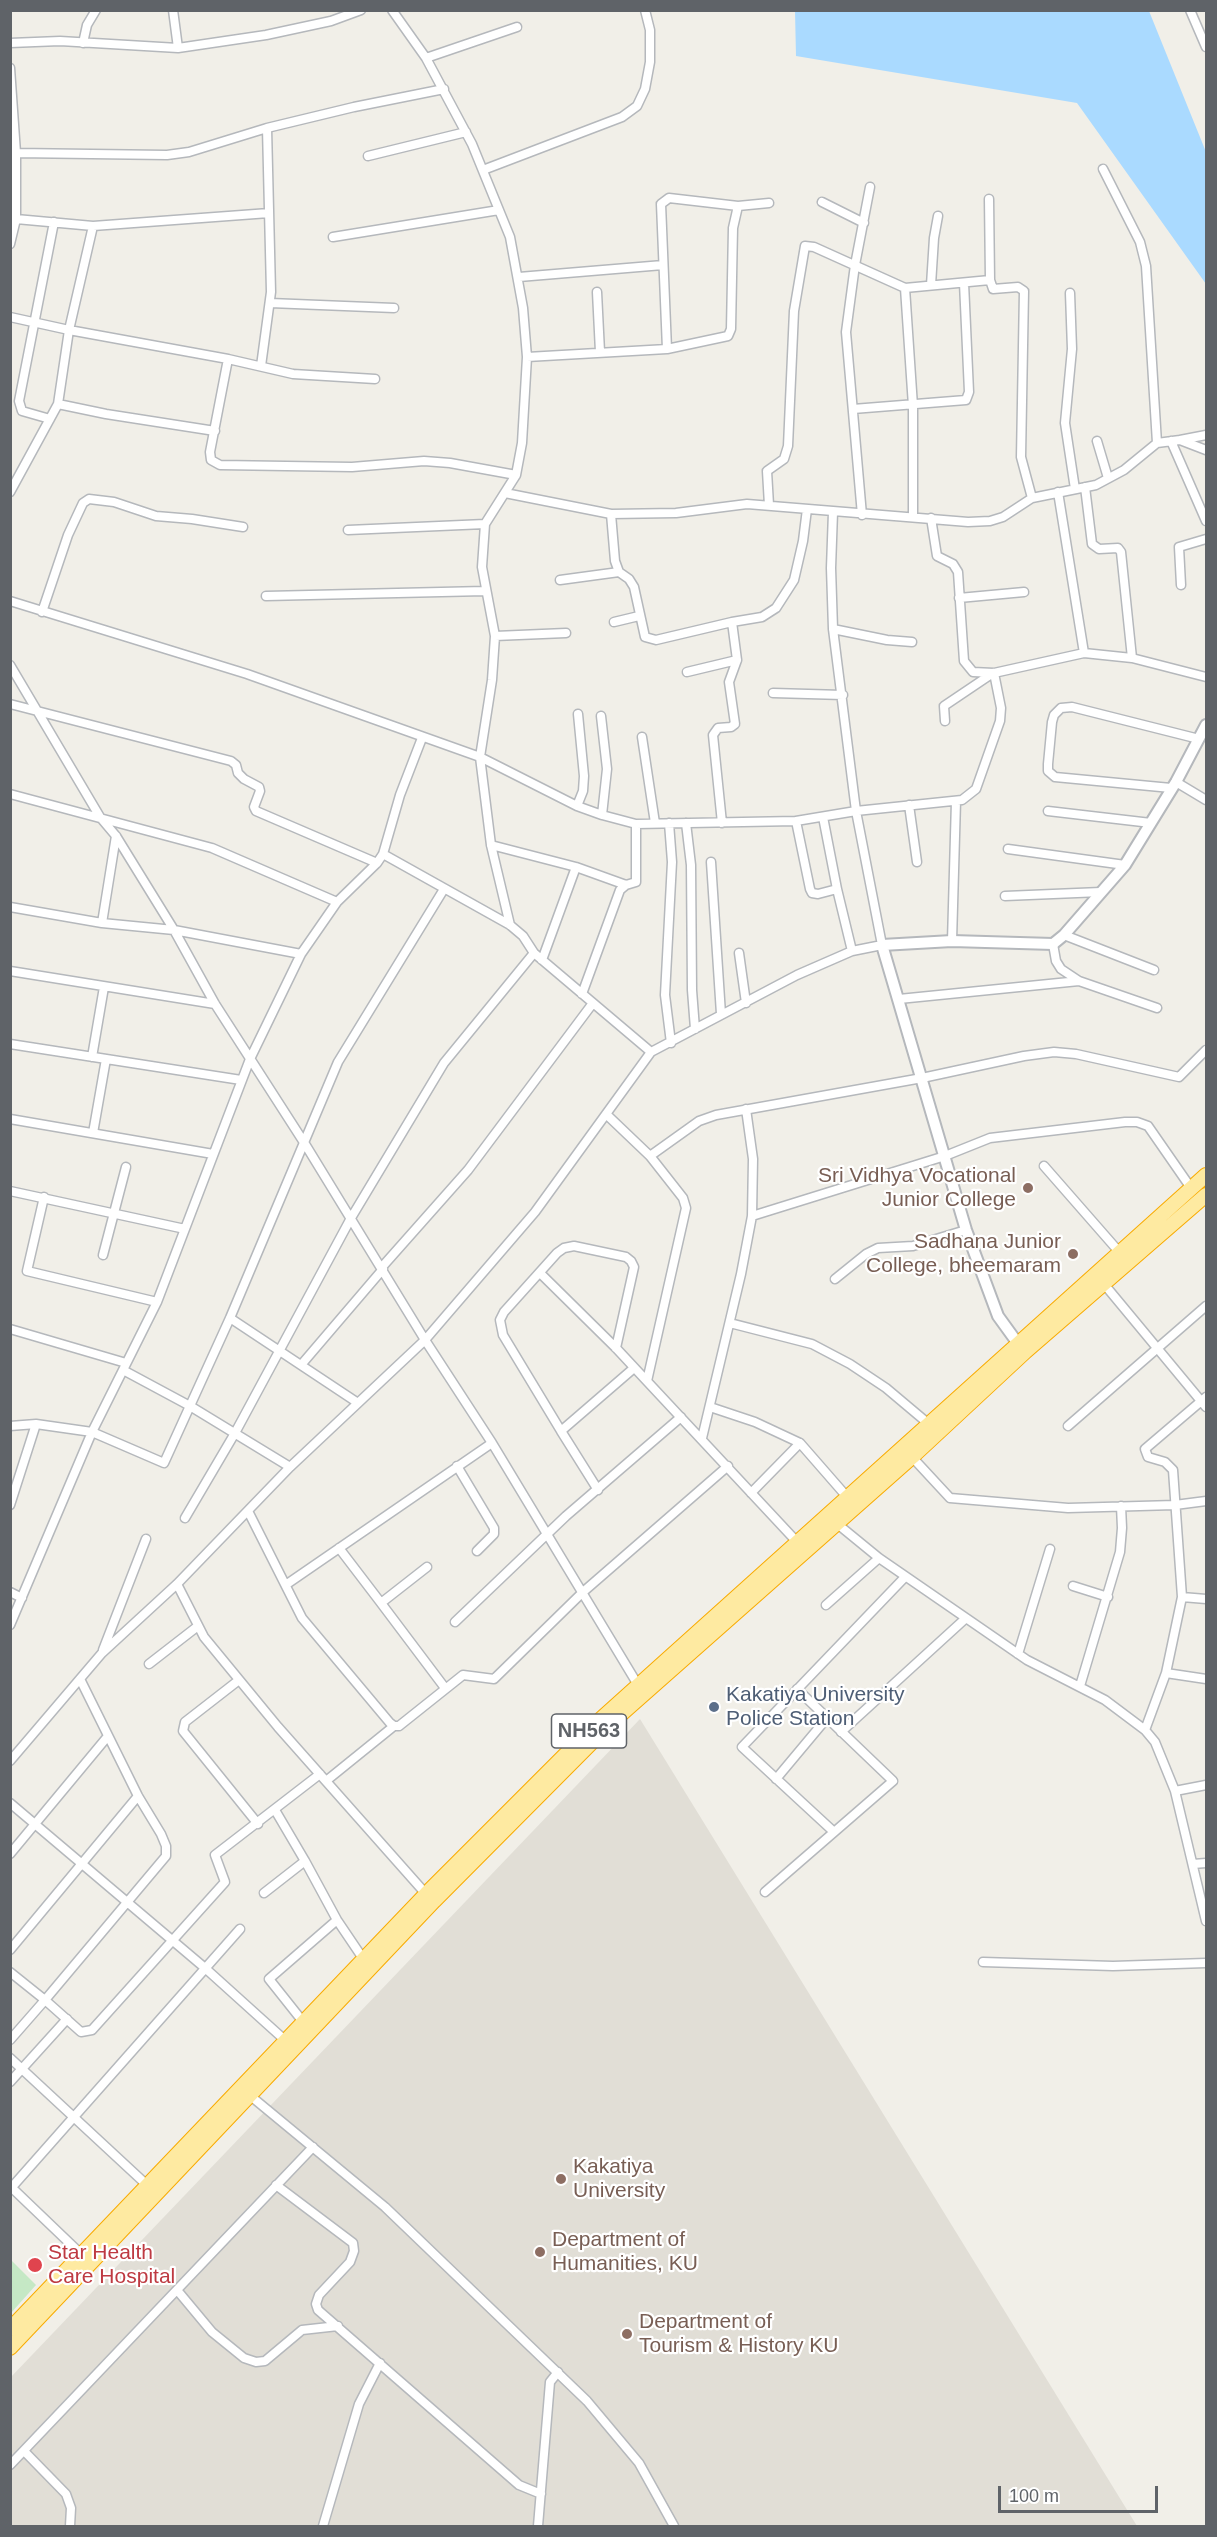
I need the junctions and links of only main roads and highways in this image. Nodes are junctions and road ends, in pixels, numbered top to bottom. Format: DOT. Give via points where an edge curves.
graph roads {
  1 [pos="1206,1175"];
  2 [pos="1206,1195"];
  3 [pos="833,1519"];
  4 [pos="246,2092"];
  5 [pos="10,2329"];
  6 [pos="10,2348"];
  1 -- 3 [label="highway, NH563" via="848,1498"];
  2 -- 3 [label="highway, NH563" via="912,1457"];
  3 -- 4 [label="highway, NH563" via="610,1724"];
  3 -- 4 [label="highway, NH563" via="798,1543 602,1718 426,1894 286,2042"];
  4 -- 5 [label="highway, NH563" via="148,2186"];
  4 -- 6 [label="highway, NH563"];
}
